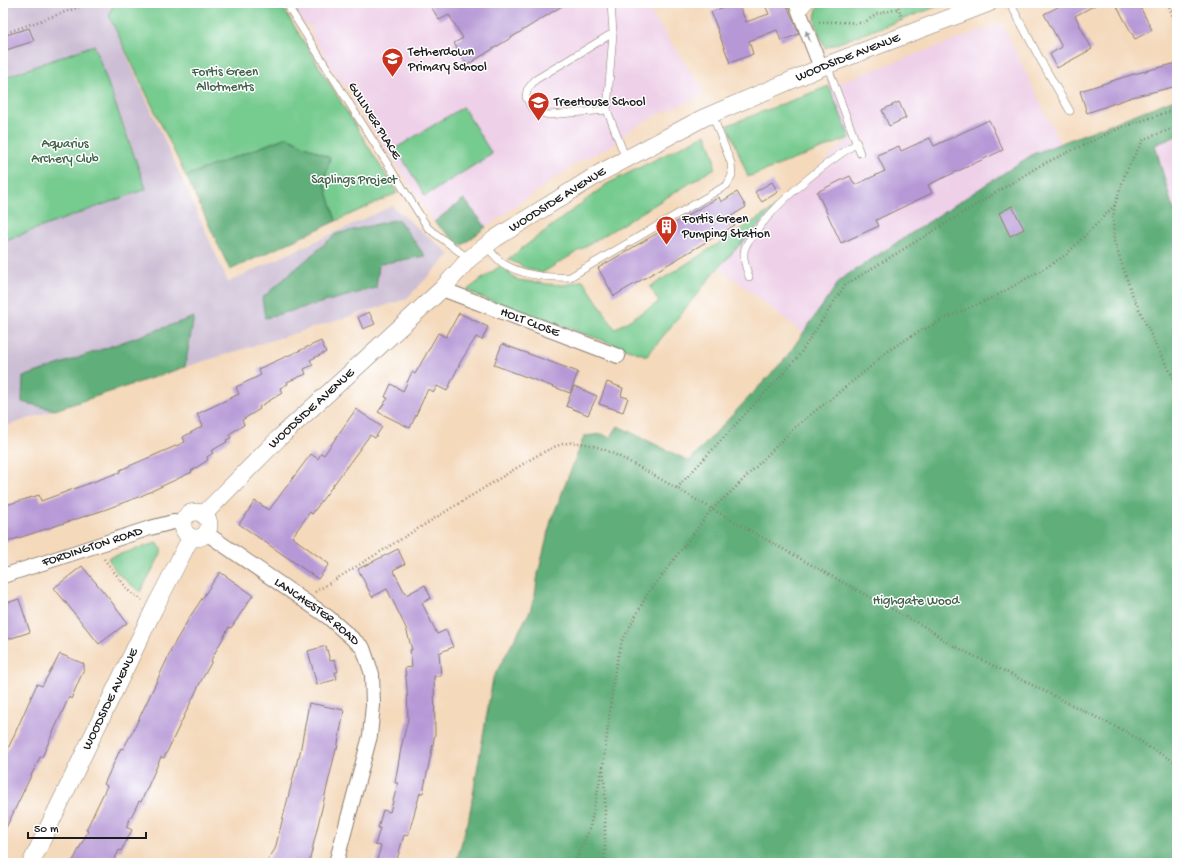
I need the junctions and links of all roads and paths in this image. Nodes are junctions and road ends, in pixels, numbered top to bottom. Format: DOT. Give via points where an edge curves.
graph roads {
  1 [pos="90,3"];
  2 [pos="286,3"];
  3 [pos="611,3"];
  4 [pos="810,3"];
  5 [pos="896,3"];
  6 [pos="989,3"];
  7 [pos="1010,3"];
  8 [pos="1168,3"];
  9 [pos="898,9"];
  10 [pos="801,15"];
  11 [pos="902,20"];
  12 [pos="1177,29"];
  13 [pos="3,34"];
  14 [pos="613,34"];
  15 [pos="824,67"];
  16 [pos="1177,109"];
  17 [pos="607,110"];
  18 [pos="1070,111"];
  19 [pos="712,114"];
  20 [pos="1177,127"];
  21 [pos="856,143"];
  22 [pos="860,152"];
  23 [pos="626,159"];
  24 [pos="1115,205"];
  25 [pos="486,245"];
  26 [pos="469,259"];
  27 [pos="749,277"];
  28 [pos="442,289"];
  29 [pos="618,356"];
  30 [pos="1177,384"];
  31 [pos="677,488"];
  32 [pos="712,509"];
  33 [pos="193,531"];
  34 [pos="98,545"];
  35 [pos="3,576"];
  36 [pos="314,592"];
  37 [pos="154,609"];
  38 [pos="1177,763"];
  39 [pos="603,767"];
  40 [pos="30,863"];
  41 [pos="336,863"];
  42 [pos="575,863"];
  43 [pos="605,863"];
  1 -- 13 [label="path"];
  2 -- 26 [label="lane, GULLIVER PLACE" via="428,228"];
  3 -- 14 [label="lane"];
  4 -- 10 [label="lane"];
  5 -- 9 [label="path"];
  6 -- 15 [label="street, WOODSIDE AVENUE"];
  7 -- 18 [label="lane"];
  8 -- 12 [label="path"];
  9 -- 10 [label="path" via="877,14 859,23 821,22"];
  9 -- 11 [label="path"];
  15 -- 10 [label="street, one-way"];
  14 -- 17 [label="lane"];
  14 -- 17 [label="lane" via="535,80 526,97 536,111 548,114"];
  15 -- 19 [label="street, WOODSIDE AVENUE"];
  15 -- 21 [label="lane"];
  16 -- 31 [label="path" via="1120,128 1042,166 845,285 798,357"];
  17 -- 23 [label="lane"];
  19 -- 23 [label="street, WOODSIDE AVENUE"];
  19 -- 25 [label="lane" via="731,163 732,175 727,185 570,277 545,278 522,272 503,264"];
  20 -- 24 [label="path" via="1144,140 1125,174"];
  21 -- 22 [label="lane"];
  21 -- 27 [label="lane" via="832,159 788,196 747,242 744,253"];
  23 -- 25 [label="street, WOODSIDE AVENUE"];
  24 -- 30 [label="path" via="1114,240 1121,263 1154,343"];
  24 -- 32 [label="path" via="1066,254 1047,267 994,297 915,334 886,352 794,428"];
  25 -- 26 [label="street, WOODSIDE AVENUE"];
  26 -- 28 [label="street, WOODSIDE AVENUE"];
  28 -- 29 [label="street, HOLT CLOSE"];
  28 -- 33 [label="street, WOODSIDE AVENUE" via="279,438 203,515 191,513 187,516"];
  31 -- 32 [label="path"];
  31 -- 36 [label="path" via="610,452 595,446 566,442 556,445"];
  32 -- 38 [label="path" via="932,631 944,641 1130,734"];
  32 -- 39 [label="path" via="647,595 622,641 615,669"];
  33 -- 34 [label="street, FORDINGTON ROAD" via="173,522"];
  33 -- 37 [label="street, WOODSIDE AVENUE"];
  33 -- 41 [label="street, LANCHESTER ROAD" via="328,617 362,648 372,674 370,736"];
  34 -- 35 [label="street, FORDINGTON ROAD"];
  34 -- 37 [label="path" via="104,560 128,591"];
  37 -- 40 [label="street, WOODSIDE AVENUE"];
  39 -- 42 [label="path" via="590,827"];
  39 -- 43 [label="path"];
}
